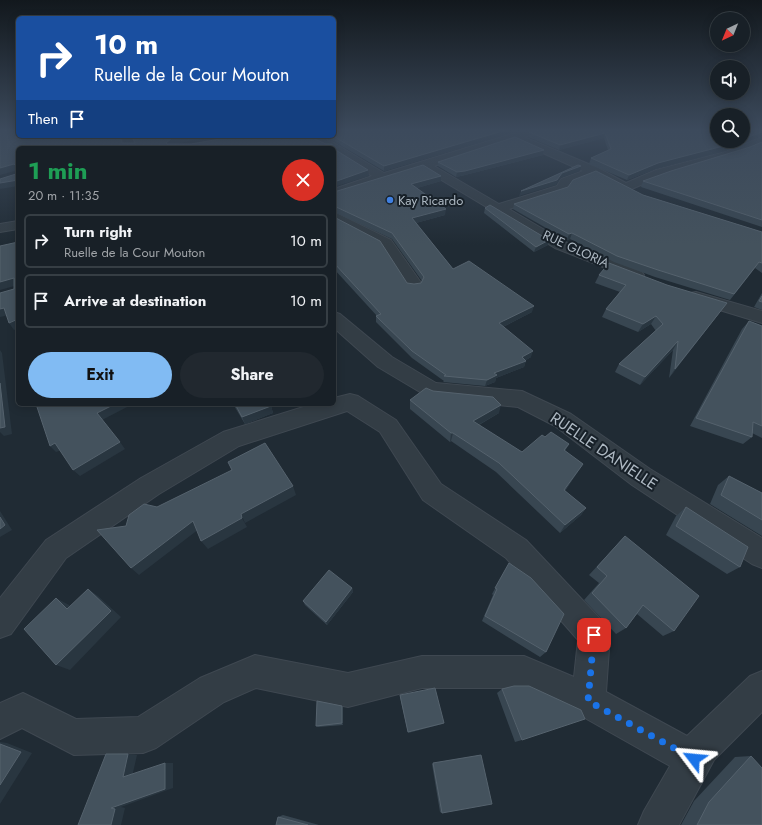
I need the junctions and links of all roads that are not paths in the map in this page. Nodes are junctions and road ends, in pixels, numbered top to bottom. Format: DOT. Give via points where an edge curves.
graph roads {
  1 [pos="368,168"];
  2 [pos="412,168"];
  3 [pos="430,168"];
  4 [pos="588,168"];
  5 [pos="672,168"];
  6 [pos="594,171"];
  7 [pos="382,177"];
  8 [pos="627,187"];
  9 [pos="336,192"];
  10 [pos="640,193"];
  11 [pos="499,208"];
  12 [pos="336,217"];
  13 [pos="16,225"];
  14 [pos="0,228"];
  15 [pos="647,280"];
  16 [pos="414,284"];
  17 [pos="683,293"];
  18 [pos="762,318"];
  19 [pos="336,320"];
  20 [pos="336,406"];
  21 [pos="336,406"];
  22 [pos="762,554"];
  23 [pos="0,623"];
  24 [pos="762,688"];
  25 [pos="588,701"];
  26 [pos="0,722"];
  27 [pos="694,759"];
  28 [pos="658,825"];
  1 -- 7 [label="street"];
  2 -- 7 [label="street"];
  3 -- 11 [label="street, RUE GLORIA"];
  4 -- 6 [label="street"];
  5 -- 8 [label="street"];
  6 -- 8 [label="street"];
  6 -- 11 [label="street" via="565,182 562,188"];
  7 -- 9 [label="street"];
  8 -- 10 [label="street"];
  11 -- 15 [label="street, RUE GLORIA" via="560,245"];
  12 -- 16 [label="street" via="386,243"];
  13 -- 14 [label="street"];
  17 -- 18 [label="street"];
  19 -- 22 [label="street, RUELLE DANIELLE" via="385,362 432,390 522,399 563,420 642,477"];
  20 -- 23 [label="street" via="231,439 150,486 56,549"];
  21 -- 25 [label="street" via="350,402 388,426 432,492 516,549 594,635"];
  24 -- 27 [label="street" via="701,747"];
  25 -- 26 [label="street" via="524,672 422,672 348,690 255,671 212,690 143,734 74,738 23,710"];
  25 -- 27 [label="street"];
  27 -- 28 [label="street"];
}
